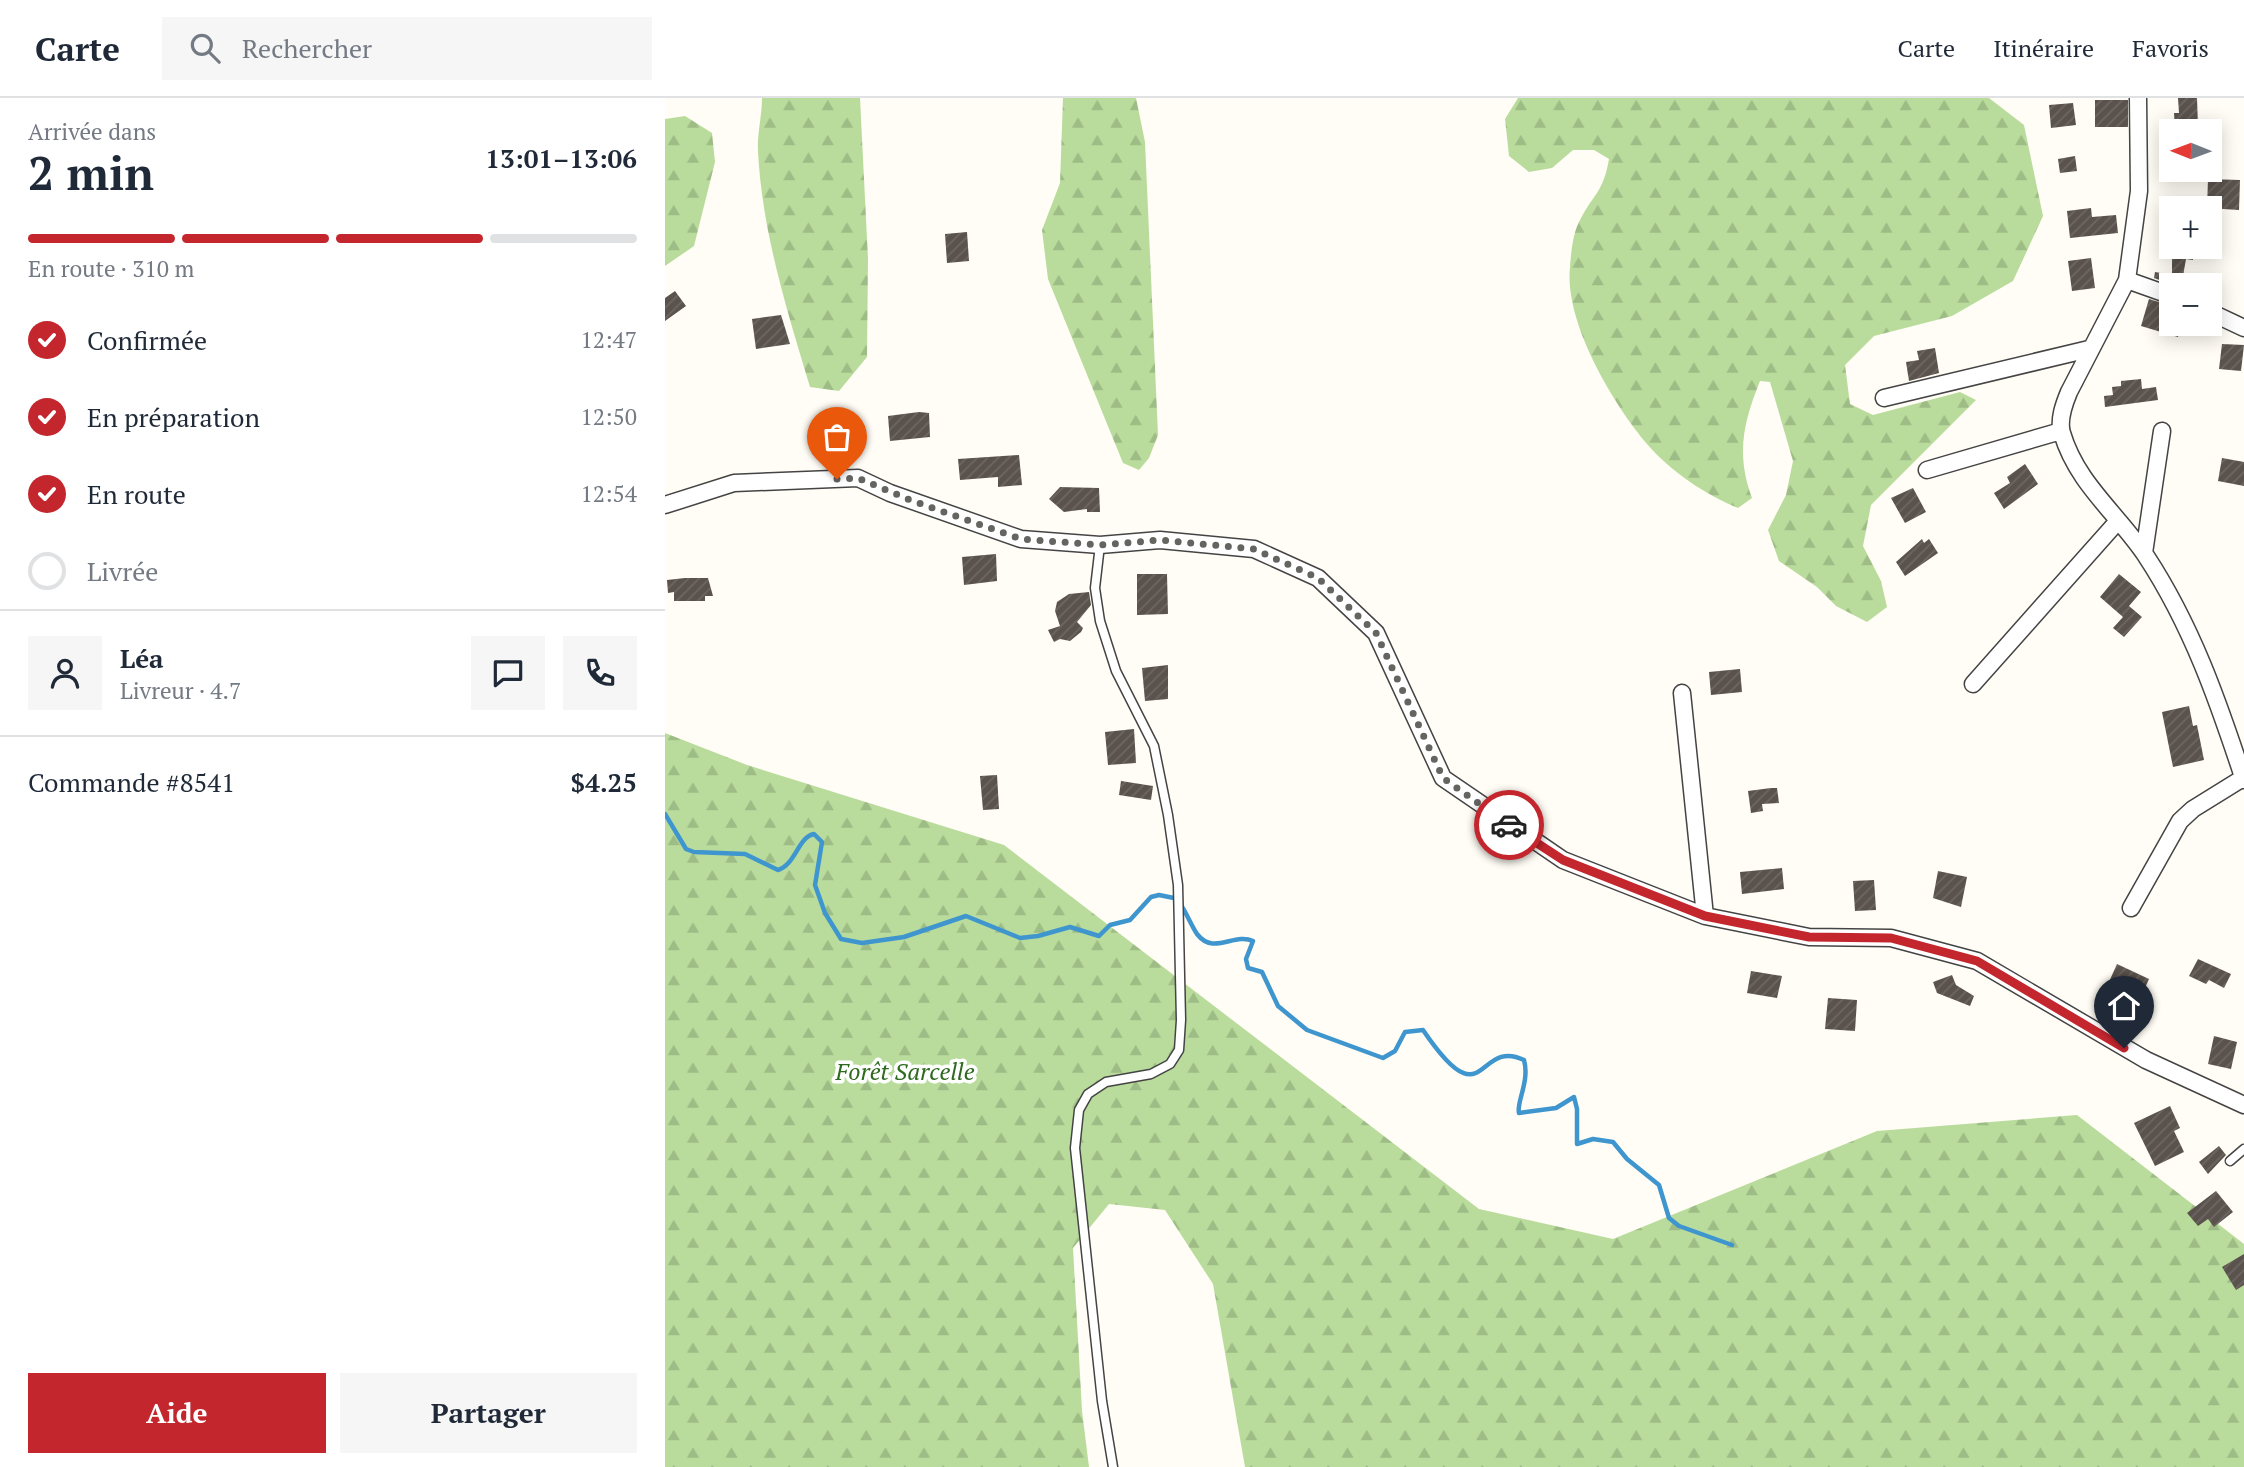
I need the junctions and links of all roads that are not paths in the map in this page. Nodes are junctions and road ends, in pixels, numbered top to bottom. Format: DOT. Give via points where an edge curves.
graph roads {
  1 [pos="2138,98"];
  2 [pos="2127,280"];
  3 [pos="2159,291"];
  4 [pos="2222,318"];
  5 [pos="2244,328"];
  6 [pos="2089,349"];
  7 [pos="1884,398"];
  8 [pos="2061,431"];
  9 [pos="2162,431"];
  10 [pos="1927,470"];
  11 [pos="665,505"];
  12 [pos="2117,522"];
  13 [pos="1100,545"];
  14 [pos="2144,553"];
  15 [pos="1973,684"];
  16 [pos="1682,693"];
  17 [pos="2244,779"];
  18 [pos="2131,908"];
  19 [pos="1705,916"];
  20 [pos="2244,1105"];
  21 [pos="2244,1149"];
  22 [pos="2230,1161"];
  23 [pos="1112,1467"];
  1 -- 2 [label="street" via="2139,191"];
  2 -- 3 [label="street"];
  2 -- 6 [label="street"];
  4 -- 5 [label="street"];
  6 -- 7 [label="street"];
  6 -- 8 [label="street" via="2063,407"];
  8 -- 10 [label="street"];
  8 -- 12 [label="street" via="2085,481"];
  9 -- 14 [label="street"];
  11 -- 13 [label="street" via="734,483 858,478 1021,539"];
  12 -- 14 [label="street"];
  12 -- 15 [label="street"];
  13 -- 19 [label="street" via="1160,540 1254,549 1318,578 1376,633 1443,778 1563,860"];
  13 -- 23 [label="lane" via="1095,589 1100,621 1117,671 1154,746 1168,815 1178,885 1181,972 1179,1051 1170,1064 1151,1074 1107,1082 1088,1094 1079,1110 1075,1148"];
  14 -- 17 [label="street" via="2200,652"];
  16 -- 19 [label="street"];
  17 -- 18 [label="street" via="2193,808 2180,821"];
  19 -- 20 [label="street" via="1809,937 1891,938 1977,961 2146,1060"];
  21 -- 22 [label="lane"];
}
